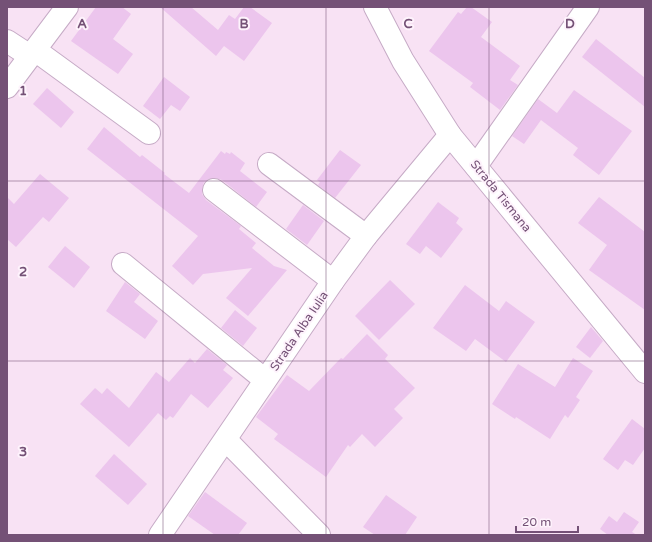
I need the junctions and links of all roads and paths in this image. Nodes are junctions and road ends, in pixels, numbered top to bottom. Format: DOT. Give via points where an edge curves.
graph roads {
  1 [pos="67,7"];
  2 [pos="376,7"];
  3 [pos="588,7"];
  4 [pos="7,41"];
  5 [pos="32,53"];
  6 [pos="7,87"];
  7 [pos="149,134"];
  8 [pos="450,135"];
  9 [pos="269,164"];
  10 [pos="476,166"];
  11 [pos="214,190"];
  12 [pos="366,236"];
  13 [pos="123,264"];
  14 [pos="333,281"];
  15 [pos="645,372"];
  16 [pos="265,380"];
  17 [pos="226,440"];
  18 [pos="160,535"];
  19 [pos="319,535"];
  1 -- 5 [label="street"];
  2 -- 8 [label="street, Strada Tismana" via="403,61"];
  3 -- 10 [label="street"];
  4 -- 5 [label="street"];
  5 -- 6 [label="street"];
  5 -- 7 [label="street"];
  8 -- 10 [label="street, Strada Tismana"];
  8 -- 12 [label="street, Strada Alba Iulia"];
  9 -- 12 [label="street"];
  10 -- 15 [label="street, Strada Tismana"];
  11 -- 14 [label="street"];
  12 -- 14 [label="street, Strada Alba Iulia"];
  13 -- 16 [label="street"];
  14 -- 16 [label="street, Strada Alba Iulia"];
  16 -- 17 [label="street, Strada Alba Iulia"];
  17 -- 18 [label="street, Strada Alba Iulia"];
  17 -- 19 [label="street"];
}
